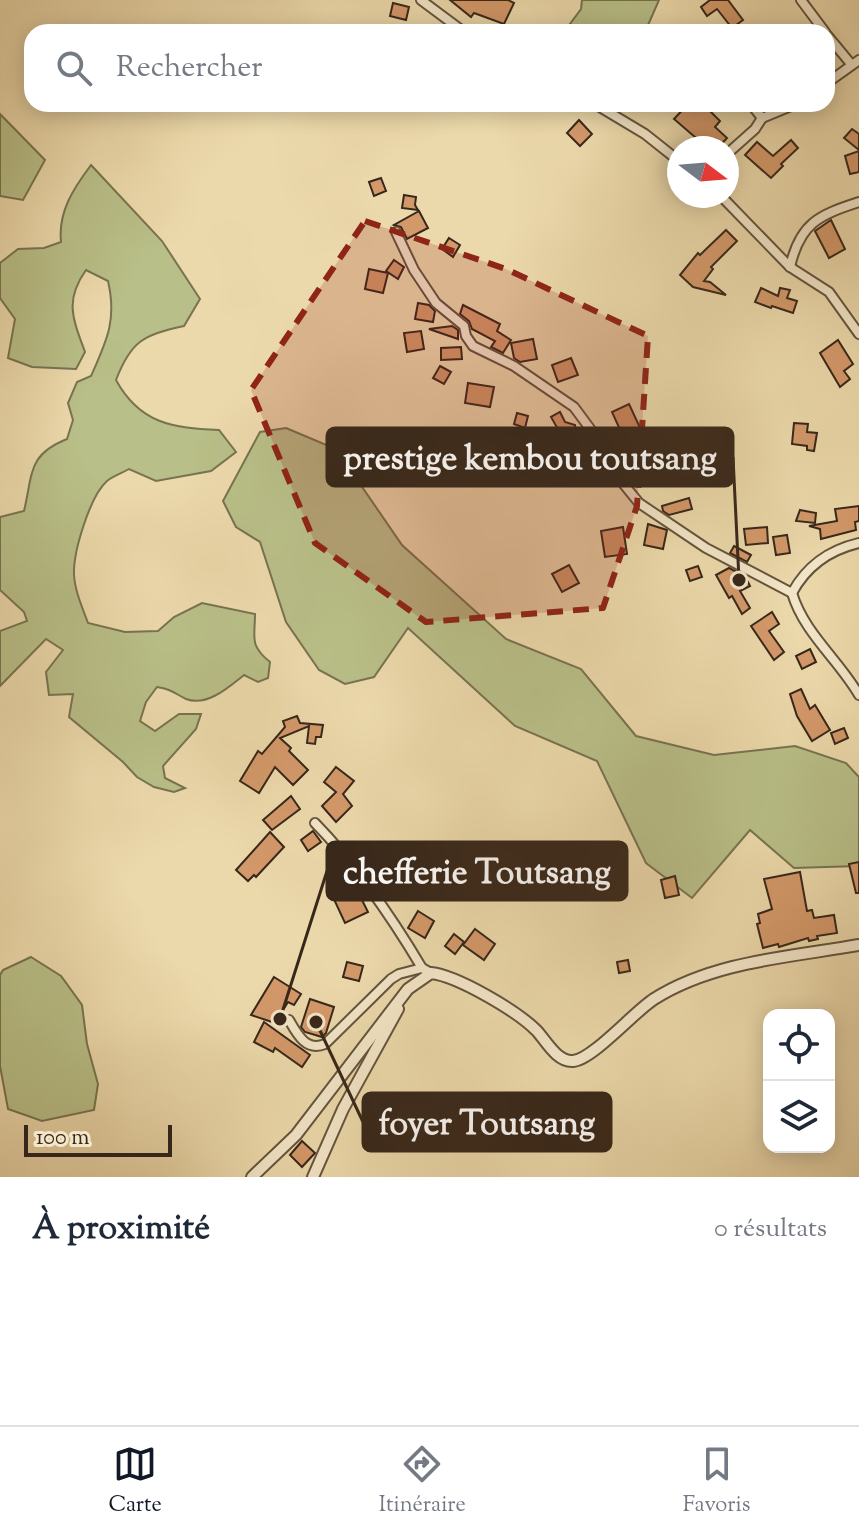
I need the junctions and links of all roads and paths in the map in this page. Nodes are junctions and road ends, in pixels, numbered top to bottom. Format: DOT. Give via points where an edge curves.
graph roads {
  1 [pos="421,0"];
  2 [pos="801,0"];
  3 [pos="453,24"];
  4 [pos="819,24"];
  5 [pos="835,43"];
  6 [pos="855,62"];
  7 [pos="835,77"];
  8 [pos="608,112"];
  9 [pos="757,112"];
  10 [pos="777,112"];
  11 [pos="762,118"];
  12 [pos="739,143"];
  13 [pos="667,151"];
  14 [pos="859,202"];
  15 [pos="733,208"];
  16 [pos="396,232"];
  17 [pos="790,267"];
  18 [pos="859,334"];
  19 [pos="859,543"];
  20 [pos="792,593"];
  21 [pos="859,695"];
  22 [pos="315,823"];
  23 [pos="859,945"];
  24 [pos="426,970"];
  25 [pos="408,989"];
  26 [pos="289,1020"];
  27 [pos="252,1177"];
  28 [pos="313,1177"];
  1 -- 3 [label="street"];
  2 -- 4 [label="street"];
  5 -- 6 [label="street"];
  6 -- 7 [label="street"];
  8 -- 13 [label="street"];
  9 -- 11 [label="street"];
  10 -- 11 [label="street"];
  11 -- 12 [label="street"];
  14 -- 17 [label="street" via="818,216 795,244"];
  15 -- 17 [label="street"];
  16 -- 20 [label="street" via="436,303 464,326 473,346 514,366 574,407 609,466 639,503 706,548"];
  17 -- 18 [label="street" via="822,285"];
  19 -- 20 [label="street" via="819,561 803,573"];
  20 -- 21 [label="street" via="811,633"];
  22 -- 24 [label="street" via="342,851"];
  23 -- 24 [label="street" via="704,976 653,999 591,1051 569,1062 523,1019 456,979"];
  24 -- 25 [label="street"];
  24 -- 26 [label="street" via="391,979 318,1047 298,1036"];
  25 -- 27 [label="street" via="296,1135"];
  25 -- 28 [label="street"];
}
